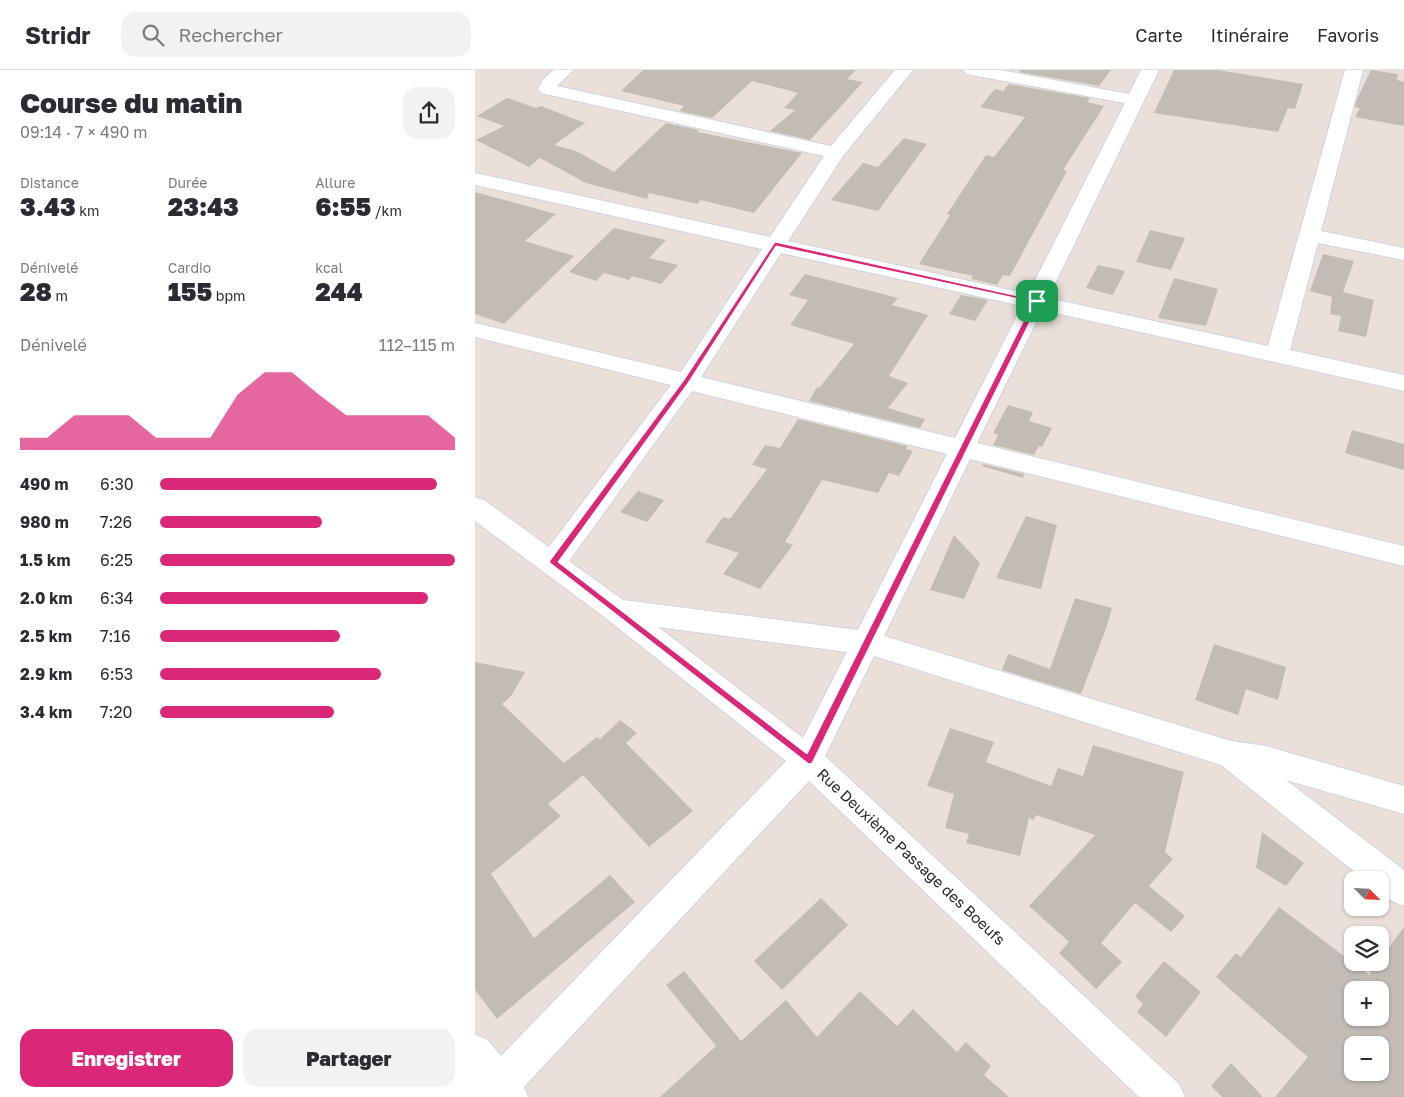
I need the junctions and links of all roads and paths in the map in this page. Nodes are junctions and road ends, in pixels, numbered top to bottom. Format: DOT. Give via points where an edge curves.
graph roads {
  1 [pos="564,70"];
  2 [pos="904,70"];
  3 [pos="972,70"];
  4 [pos="1150,70"];
  5 [pos="1354,70"];
  6 [pos="1135,100"];
  7 [pos="835,153"];
  8 [pos="475,179"];
  9 [pos="1310,235"];
  10 [pos="775,244"];
  11 [pos="1404,254"];
  12 [pos="1037,301"];
  13 [pos="475,330"];
  14 [pos="1277,355"];
  15 [pos="686,382"];
  16 [pos="1404,383"];
  17 [pos="962,450"];
  18 [pos="475,507"];
  19 [pos="1404,556"];
  20 [pos="553,562"];
  21 [pos="617,611"];
  22 [pos="867,643"];
  23 [pos="1231,755"];
  24 [pos="809,760"];
  25 [pos="1404,800"];
  26 [pos="1404,890"];
  27 [pos="475,1053"];
  28 [pos="499,1093"];
  29 [pos="1166,1097"];
  1 -- 7 [label="street" via="547,88"];
  2 -- 7 [label="street"];
  3 -- 6 [label="street"];
  4 -- 6 [label="street"];
  5 -- 9 [label="street"];
  6 -- 12 [label="street"];
  7 -- 10 [label="street"];
  8 -- 10 [label="street"];
  9 -- 11 [label="street"];
  9 -- 14 [label="street"];
  10 -- 12 [label="street"];
  10 -- 15 [label="street"];
  12 -- 14 [label="street"];
  12 -- 17 [label="street"];
  13 -- 15 [label="street"];
  14 -- 16 [label="street"];
  15 -- 17 [label="street"];
  15 -- 20 [label="street"];
  17 -- 19 [label="street"];
  17 -- 22 [label="street"];
  18 -- 20 [label="street, Rue Deuxième Passage des Boeufs"];
  20 -- 21 [label="street, Rue Deuxième Passage des Boeufs"];
  21 -- 22 [label="street"];
  21 -- 24 [label="street, Rue Deuxième Passage des Boeufs"];
  22 -- 23 [label="street"];
  22 -- 24 [label="street"];
  23 -- 25 [label="street" via="1266,760"];
  23 -- 26 [label="street"];
  24 -- 28 [label="street"];
  24 -- 29 [label="street, Rue Deuxième Passage des Boeufs"];
  27 -- 28 [label="street"];
}
